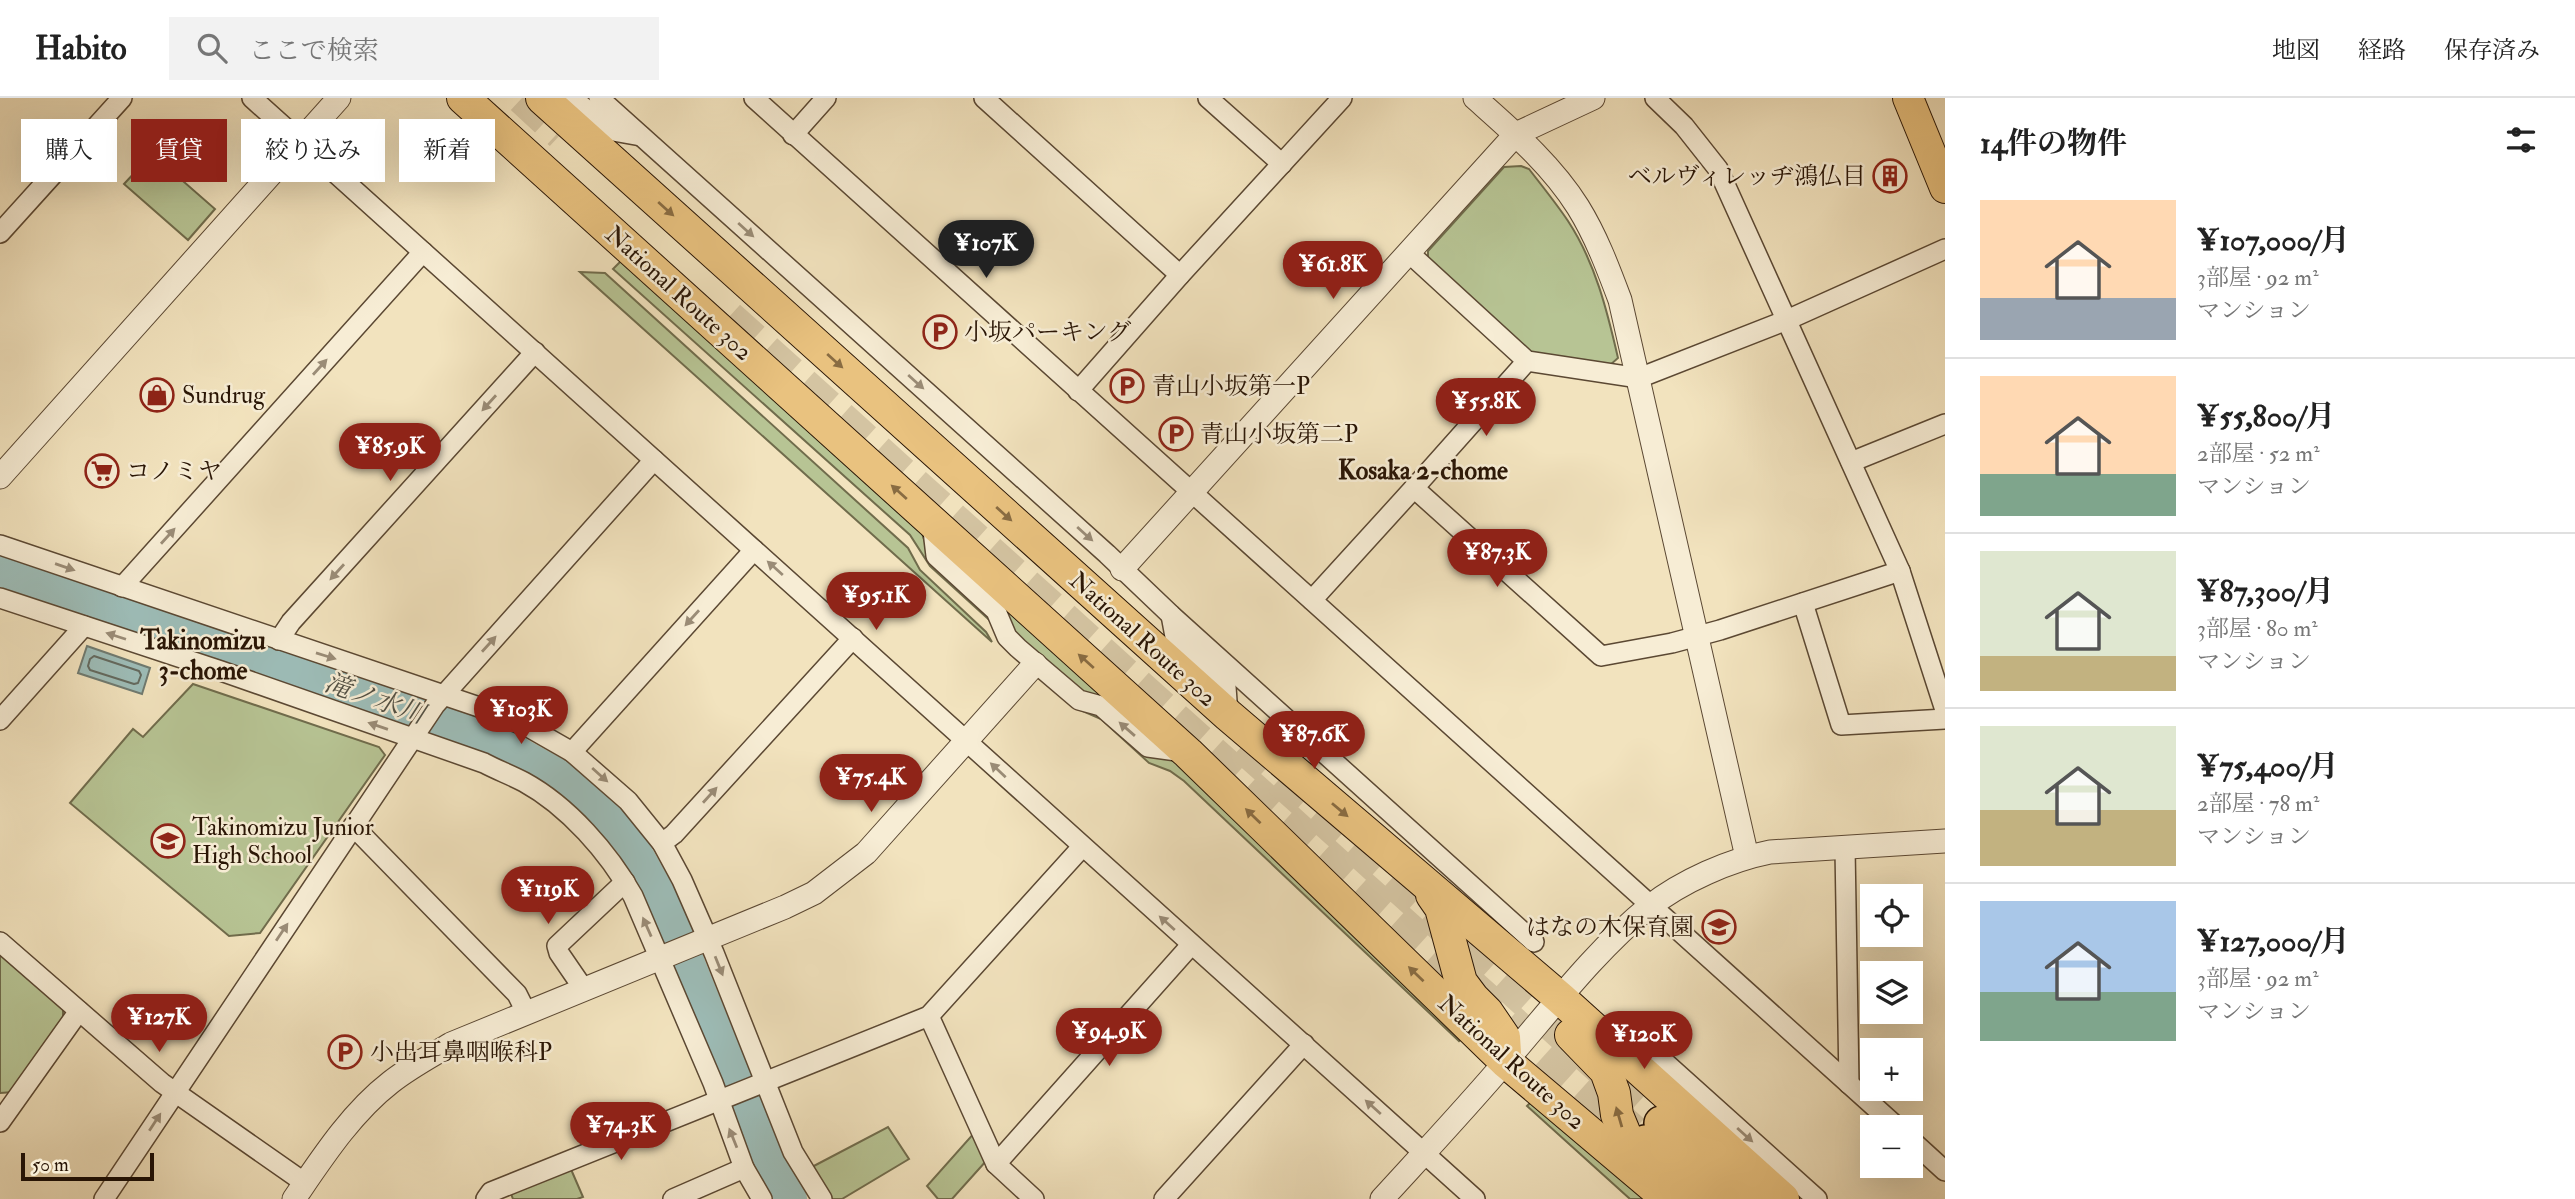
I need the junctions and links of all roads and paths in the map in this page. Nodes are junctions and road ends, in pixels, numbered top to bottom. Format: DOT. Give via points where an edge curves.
graph roads {
  1 [pos="122,98"];
  2 [pos="251,98"];
  3 [pos="339,98"];
  4 [pos="463,98"];
  5 [pos="485,98"];
  6 [pos="542,98"];
  7 [pos="572,98"];
  8 [pos="599,98"];
  9 [pos="754,98"];
  10 [pos="826,98"];
  11 [pos="984,98"];
  12 [pos="1208,98"];
  13 [pos="1475,98"];
  14 [pos="1593,98"];
  15 [pos="1655,98"];
  16 [pos="1908,98"];
  17 [pos="1928,98"];
  18 [pos="1337,100"];
  19 [pos="274,119"];
  20 [pos="320,119"];
  21 [pos="1516,134"];
  22 [pos="793,135"];
  23 [pos="641,136"];
  24 [pos="1945,140"];
  25 [pos="516,145"];
  26 [pos="1282,164"];
  27 [pos="263,182"];
  28 [pos="344,182"];
  29 [pos="1945,188"];
  30 [pos="0,233"];
  31 [pos="1945,249"];
  32 [pos="423,252"];
  33 [pos="1408,252"];
  34 [pos="1180,275"];
  35 [pos="1787,320"];
  36 [pos="535,352"];
  37 [pos="1527,361"];
  38 [pos="1639,378"];
  39 [pos="1079,391"];
  40 [pos="1945,424"];
  41 [pos="654,460"];
  42 [pos="1851,463"];
  43 [pos="0,477"];
  44 [pos="1414,488"];
  45 [pos="1191,491"];
  46 [pos="932,522"];
  47 [pos="0,545"];
  48 [pos="754,550"];
  49 [pos="1122,569"];
  50 [pos="1900,571"];
  51 [pos="122,587"];
  52 [pos="0,598"];
  53 [pos="1312,600"];
  54 [pos="1803,603"];
  55 [pos="1171,615"];
  56 [pos="84,626"];
  57 [pos="1697,636"];
  58 [pos="853,638"];
  59 [pos="279,640"];
  60 [pos="1035,664"];
  61 [pos="443,694"];
  62 [pos="1945,710"];
  63 [pos="1228,715"];
  64 [pos="1945,719"];
  65 [pos="0,720"];
  66 [pos="423,724"];
  67 [pos="968,742"];
  68 [pos="572,751"];
  69 [pos="1188,753"];
  70 [pos="353,826"];
  71 [pos="1945,841"];
  72 [pos="662,843"];
  73 [pos="1082,847"];
  74 [pos="1845,848"];
  75 [pos="1747,857"];
  76 [pos="625,882"];
  77 [pos="1423,882"];
  78 [pos="1651,906"];
  79 [pos="0,942"];
  80 [pos="1534,942"];
  81 [pos="1191,945"];
  82 [pos="684,948"];
  83 [pos="583,988"];
  84 [pos="1560,998"];
  85 [pos="79,1010"];
  86 [pos="526,1012"];
  87 [pos="929,1016"];
  88 [pos="1621,1023"];
  89 [pos="1304,1044"];
  90 [pos="1506,1062"];
  91 [pos="1849,1084"];
  92 [pos="174,1092"];
  93 [pos="742,1092"];
  94 [pos="1667,1112"];
  95 [pos="1884,1115"];
  96 [pos="0,1122"];
  97 [pos="1923,1151"];
  98 [pos="1424,1153"];
  99 [pos="996,1164"];
  100 [pos="744,1168"];
  101 [pos="1945,1171"];
  102 [pos="299,1191"];
  103 [pos="1666,1198"];
  104 [pos="104,1199"];
  105 [pos="486,1199"];
  106 [pos="673,1199"];
  107 [pos="762,1199"];
  108 [pos="822,1199"];
  109 [pos="1034,1199"];
  110 [pos="1164,1199"];
  111 [pos="1382,1199"];
  112 [pos="1475,1199"];
  113 [pos="1707,1199"];
  114 [pos="1745,1199"];
  115 [pos="1783,1199"];
  116 [pos="1817,1199"];
  1 -- 30 [label="street"];
  2 -- 19 [label="street"];
  3 -- 20 [label="street"];
  4 -- 25 [label="highway, National Route 302"];
  5 -- 25 [label="highway"];
  6 -- 63 [label="highway, National Route 302, one-way"];
  7 -- 23 [label="street" via="613,131"];
  8 -- 23 [label="street"];
  9 -- 22 [label="street"];
  10 -- 22 [label="street"];
  11 -- 34 [label="street"];
  12 -- 26 [label="street"];
  13 -- 21 [label="street"];
  14 -- 21 [label="street"];
  15 -- 35 [label="street" via="1718,169"];
  16 -- 29 [label="main road"];
  17 -- 24 [label="main road"];
  18 -- 26 [label="street"];
  21 -- 33 [label="street"];
  21 -- 38 [label="street" via="1550,169 1600,248 1620,300"];
  22 -- 39 [label="street"];
  23 -- 49 [label="street, one-way"];
  46 -- 25 [label="highway, National Route 302, one-way"];
  26 -- 34 [label="street"];
  27 -- 43 [label="street"];
  28 -- 32 [label="street"];
  31 -- 35 [label="street"];
  32 -- 36 [label="street"];
  51 -- 32 [label="street, one-way"];
  33 -- 37 [label="street"];
  33 -- 45 [label="street"];
  34 -- 39 [label="street"];
  35 -- 38 [label="street"];
  35 -- 42 [label="street"];
  36 -- 41 [label="street"];
  36 -- 59 [label="street, one-way"];
  37 -- 38 [label="street"];
  37 -- 44 [label="street"];
  38 -- 57 [label="street"];
  39 -- 45 [label="street"];
  40 -- 42 [label="street"];
  41 -- 48 [label="street"];
  61 -- 41 [label="street, one-way"];
  42 -- 50 [label="street"];
  44 -- 53 [label="street"];
  44 -- 57 [label="street" via="1601,656"];
  45 -- 49 [label="street"];
  45 -- 53 [label="street"];
  46 -- 60 [label="street" via="936,556 996,611 1007,637"];
  69 -- 46 [label="highway, National Route 302, one-way"];
  47 -- 51 [label="street, one-way"];
  58 -- 48 [label="street, one-way"];
  48 -- 68 [label="street, one-way"];
  49 -- 55 [label="street"];
  50 -- 54 [label="street"];
  50 -- 62 [label="street"];
  51 -- 59 [label="street"];
  52 -- 56 [label="street"];
  53 -- 78 [label="street"];
  54 -- 57 [label="street"];
  54 -- 64 [label="street" via="1841,725"];
  55 -- 63 [label="street" via="1176,642 1226,687"];
  55 -- 80 [label="street"];
  56 -- 65 [label="street"];
  66 -- 56 [label="street, one-way" via="221,671"];
  57 -- 75 [label="street"];
  58 -- 67 [label="street"];
  72 -- 58 [label="street, one-way"];
  59 -- 61 [label="street, one-way"];
  60 -- 67 [label="street"];
  69 -- 60 [label="street, one-way" via="1148,747 1101,706 1079,700"];
  61 -- 66 [label="street"];
  61 -- 68 [label="street" via="530,728"];
  63 -- 77 [label="highway, National Route 302, one-way"];
  66 -- 70 [label="street"];
  66 -- 76 [label="street" via="484,763 526,783 587,832"];
  73 -- 67 [label="street, one-way"];
  67 -- 82 [label="street" via="845,870 785,907"];
  68 -- 72 [label="street, one-way" via="628,801"];
  90 -- 69 [label="highway, National Route 302, one-way"];
  70 -- 86 [label="street" via="517,994"];
  92 -- 70 [label="street, one-way"];
  71 -- 74 [label="street"];
  72 -- 82 [label="street" via="682,880"];
  81 -- 73 [label="street, one-way"];
  73 -- 87 [label="street"];
  74 -- 75 [label="street"];
  74 -- 91 [label="street"];
  75 -- 78 [label="street" via="1700,876"];
  82 -- 76 [label="street, one-way"];
  76 -- 83 [label="street" via="557,946"];
  77 -- 84 [label="highway, National Route 302"];
  77 -- 90 [label="highway" via="1441,908 1461,982 1504,1037"];
  78 -- 84 [label="street"];
  78 -- 91 [label="street"];
  79 -- 85 [label="street"];
  81 -- 89 [label="street"];
  81 -- 99 [label="street"];
  82 -- 83 [label="street"];
  82 -- 93 [label="street"];
  82 -- 93 [label="street, one-way"];
  83 -- 86 [label="street"];
  84 -- 90 [label="street"];
  84 -- 94 [label="highway, National Route 302"];
  103 -- 84 [label="highway, one-way" via="1629,1144 1606,1071 1568,1032"];
  85 -- 92 [label="street"];
  85 -- 96 [label="street"];
  86 -- 102 [label="street" via="451,1044 389,1083 340,1133"];
  87 -- 93 [label="street"];
  87 -- 99 [label="street"];
  88 -- 94 [label="street"];
  98 -- 89 [label="street, one-way"];
  89 -- 110 [label="street"];
  90 -- 98 [label="street"];
  90 -- 103 [label="highway, National Route 302"];
  91 -- 95 [label="street"];
  92 -- 102 [label="street"];
  104 -- 92 [label="street, one-way"];
  100 -- 93 [label="street, one-way"];
  93 -- 105 [label="street" via="491,1192"];
  93 -- 108 [label="street" via="793,1152"];
  94 -- 113 [label="highway"];
  94 -- 114 [label="highway"];
  94 -- 115 [label="highway, National Route 302"];
  94 -- 116 [label="street, one-way"];
  97 -- 101 [label="street"];
  98 -- 111 [label="street"];
  98 -- 112 [label="street"];
  99 -- 109 [label="street"];
  100 -- 106 [label="street"];
  100 -- 107 [label="street"];
}
